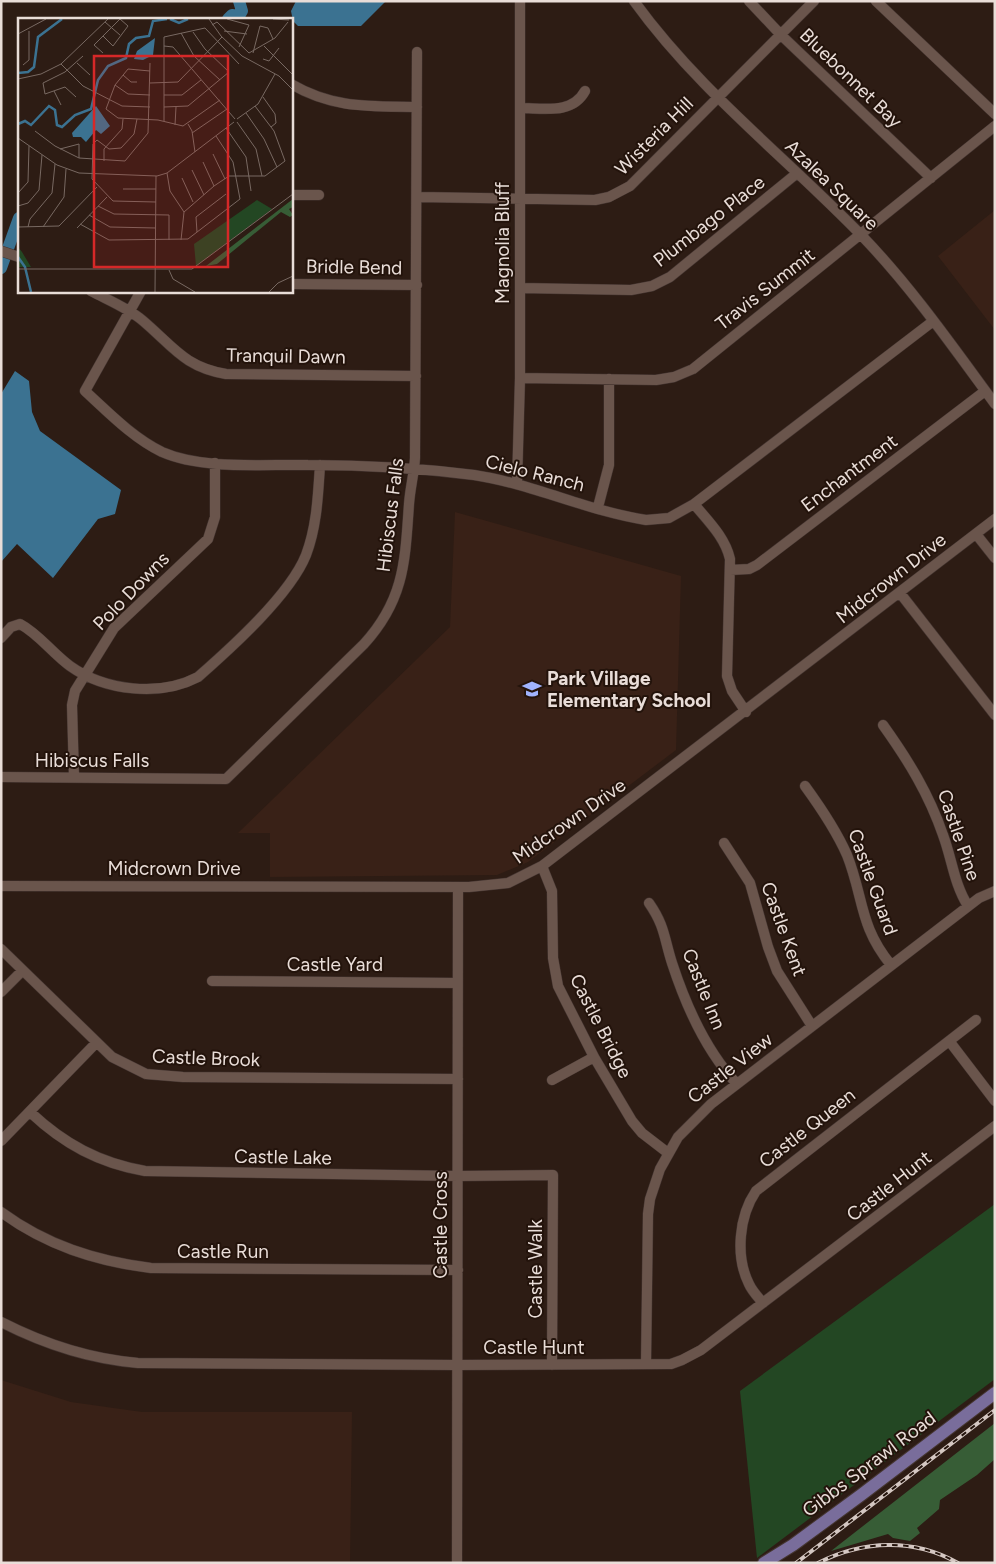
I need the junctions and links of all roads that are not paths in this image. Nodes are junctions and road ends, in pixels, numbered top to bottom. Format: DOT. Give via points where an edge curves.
graph roads {
  1 [pos="520,1"];
  2 [pos="634,1"];
  3 [pos="749,1"];
  4 [pos="814,1"];
  5 [pos="876,1"];
  6 [pos="781,35"];
  7 [pos="417,52"];
  8 [pos="292,85"];
  9 [pos="585,91"];
  10 [pos="717,98"];
  11 [pos="417,107"];
  12 [pos="520,108"];
  13 [pos="995,114"];
  14 [pos="995,126"];
  15 [pos="796,174"];
  16 [pos="932,178"];
  17 [pos="319,194"];
  18 [pos="292,195"];
  19 [pos="418,197"];
  20 [pos="520,199"];
  21 [pos="861,236"];
  22 [pos="1,251"];
  23 [pos="18,257"];
  24 [pos="292,284"];
  25 [pos="417,286"];
  26 [pos="520,288"];
  27 [pos="93,292"];
  28 [pos="140,292"];
  29 [pos="130,313"];
  30 [pos="932,322"];
  31 [pos="416,376"];
  32 [pos="520,378"];
  33 [pos="609,379"];
  34 [pos="985,391"];
  35 [pos="995,404"];
  36 [pos="216,463"];
  37 [pos="320,465"];
  38 [pos="415,468"];
  39 [pos="517,484"];
  40 [pos="694,504"];
  41 [pos="598,507"];
  42 [pos="995,520"];
  43 [pos="976,534"];
  44 [pos="995,558"];
  45 [pos="730,570"];
  46 [pos="900,593"];
  47 [pos="1,638"];
  48 [pos="85,674"];
  49 [pos="746,712"];
  50 [pos="995,715"];
  51 [pos="883,725"];
  52 [pos="1,777"];
  53 [pos="74,777"];
  54 [pos="805,786"];
  55 [pos="724,843"];
  56 [pos="542,866"];
  57 [pos="4,884"];
  58 [pos="458,887"];
  59 [pos="995,891"];
  60 [pos="649,903"];
  61 [pos="968,906"];
  62 [pos="1,949"];
  63 [pos="891,965"];
  64 [pos="22,971"];
  65 [pos="212,981"];
  66 [pos="457,983"];
  67 [pos="1,992"];
  68 [pos="976,1020"];
  69 [pos="812,1026"];
  70 [pos="950,1042"];
  71 [pos="96,1043"];
  72 [pos="594,1057"];
  73 [pos="458,1079"];
  74 [pos="552,1080"];
  75 [pos="737,1084"];
  76 [pos="995,1101"];
  77 [pos="30,1112"];
  78 [pos="995,1126"];
  79 [pos="1,1140"];
  80 [pos="668,1153"];
  81 [pos="553,1175"];
  82 [pos="458,1176"];
  83 [pos="1,1212"];
  84 [pos="458,1270"];
  85 [pos="763,1303"];
  86 [pos="1,1322"];
  87 [pos="552,1364"];
  88 [pos="646,1364"];
  89 [pos="456,1365"];
  90 [pos="995,1393"];
  91 [pos="457,1563"];
  92 [pos="764,1563"];
  1 -- 12 [label="street, Magnolia Bluff"];
  2 -- 10 [label="street, Azalea Square"];
  3 -- 6 [label="street, Bluebonnet Bay"];
  4 -- 6 [label="street, Wisteria Hill"];
  5 -- 13 [label="street"];
  6 -- 10 [label="street, Wisteria Hill"];
  6 -- 16 [label="street, Bluebonnet Bay"];
  7 -- 11 [label="street, Hibiscus Falls"];
  8 -- 11 [label="street" via="334,103"];
  9 -- 12 [label="street" via="572,106"];
  10 -- 15 [label="street, Azalea Square"];
  10 -- 20 [label="street, Wisteria Hill" via="620,193 596,200"];
  11 -- 19 [label="street, Hibiscus Falls"];
  12 -- 20 [label="street, Magnolia Bluff"];
  14 -- 16 [label="street, Travis Summit"];
  15 -- 21 [label="street, Azalea Square"];
  15 -- 26 [label="street, Plumbago Place" via="670,276 652,286 631,290"];
  16 -- 21 [label="street, Travis Summit"];
  17 -- 18 [label="street"];
  19 -- 20 [label="street, Wisteria Hill"];
  19 -- 25 [label="street, Hibiscus Falls"];
  20 -- 26 [label="street, Magnolia Bluff"];
  21 -- 30 [label="street, Azalea Square"];
  21 -- 33 [label="street, Travis Summit" via="693,369 656,380"];
  22 -- 23 [label="street"];
  24 -- 25 [label="street, Bridle Bend"];
  25 -- 31 [label="street, Hibiscus Falls"];
  26 -- 32 [label="street, Magnolia Bluff"];
  27 -- 29 [label="street, Tranquil Dawn"];
  28 -- 29 [label="street"];
  29 -- 31 [label="street, Tranquil Dawn" via="141,319 184,359 205,370 226,374"];
  29 -- 36 [label="street, Cielo Ranch" via="85,392 144,442 178,458"];
  30 -- 34 [label="street, Azalea Square"];
  30 -- 40 [label="street, Cielo Ranch"];
  31 -- 38 [label="street, Hibiscus Falls"];
  32 -- 33 [label="street, Travis Summit"];
  32 -- 39 [label="street, Magnolia Bluff"];
  33 -- 41 [label="street" via="608,470"];
  34 -- 35 [label="street, Azalea Square"];
  34 -- 45 [label="street, Enchantment" via="757,565"];
  36 -- 37 [label="street, Cielo Ranch"];
  36 -- 48 [label="street, Polo Downs" via="215,517 208,539 114,628"];
  37 -- 38 [label="street, Cielo Ranch"];
  37 -- 48 [label="street" via="314,531 306,556 284,592 212,665 185,684 169,687 111,686"];
  38 -- 39 [label="street, Cielo Ranch"];
  38 -- 53 [label="street, Hibiscus Falls" via="403,571 398,590 383,619 364,644 226,779"];
  39 -- 41 [label="street, Cielo Ranch"];
  40 -- 41 [label="street, Cielo Ranch" via="678,515 657,520 636,518"];
  40 -- 45 [label="street" via="726,545"];
  42 -- 43 [label="street, Midcrown Drive"];
  43 -- 44 [label="street"];
  43 -- 46 [label="street, Midcrown Drive"];
  45 -- 49 [label="street" via="728,676 732,691"];
  46 -- 49 [label="street, Midcrown Drive"];
  46 -- 50 [label="street"];
  47 -- 48 [label="street" via="11,627 20,624 70,666"];
  48 -- 53 [label="street, Polo Downs" via="72,704"];
  49 -- 56 [label="street, Midcrown Drive"];
  51 -- 61 [label="street, Castle Pine" via="909,761 928,796 944,836 958,889"];
  52 -- 53 [label="street, Hibiscus Falls"];
  54 -- 63 [label="street, Castle Guard" via="836,831 853,874 869,932"];
  55 -- 69 [label="street, Castle Kent" via="750,883 777,971"];
  56 -- 58 [label="street, Midcrown Drive" via="508,882"];
  56 -- 72 [label="street, Castle Bridge" via="552,891 553,958 558,986"];
  57 -- 58 [label="street, Midcrown Drive"];
  58 -- 66 [label="street, Castle Cross"];
  59 -- 61 [label="street, Castle View"];
  60 -- 75 [label="street, Castle Inn" via="664,929 690,1011 708,1046"];
  61 -- 63 [label="street, Castle View"];
  62 -- 64 [label="street, Castle Brook"];
  63 -- 69 [label="street, Castle View"];
  64 -- 67 [label="street"];
  64 -- 71 [label="street, Castle Brook"];
  65 -- 66 [label="street, Castle Yard"];
  66 -- 73 [label="street, Castle Cross"];
  68 -- 70 [label="street, Castle Queen"];
  69 -- 75 [label="street, Castle View"];
  70 -- 76 [label="street"];
  70 -- 85 [label="street, Castle Queen" via="756,1191 744,1215 741,1250 745,1274"];
  71 -- 73 [label="street, Castle Brook" via="125,1066 154,1076"];
  71 -- 77 [label="street"];
  72 -- 74 [label="street"];
  72 -- 80 [label="street, Castle Bridge" via="632,1121"];
  73 -- 82 [label="street, Castle Cross"];
  75 -- 80 [label="street, Castle View" via="690,1123"];
  77 -- 79 [label="street"];
  77 -- 82 [label="street, Castle Lake" via="50,1131 88,1155 146,1171"];
  78 -- 85 [label="street, Castle Hunt"];
  80 -- 88 [label="street, Castle View" via="654,1184 648,1214"];
  81 -- 82 [label="street, Castle Lake"];
  81 -- 87 [label="street, Castle Walk"];
  82 -- 84 [label="street, Castle Cross"];
  83 -- 84 [label="street, Castle Run" via="67,1249 122,1265 150,1268"];
  84 -- 89 [label="street, Castle Cross"];
  85 -- 88 [label="street, Castle Hunt" via="695,1354 671,1364"];
  86 -- 89 [label="street, Castle Hunt" via="49,1344 115,1361"];
  87 -- 88 [label="street, Castle Hunt"];
  87 -- 89 [label="street, Castle Hunt"];
  89 -- 91 [label="street, Castle Cross"];
  90 -- 92 [label="main road, Gibbs Sprawl Road" via="854,1500"];
}
